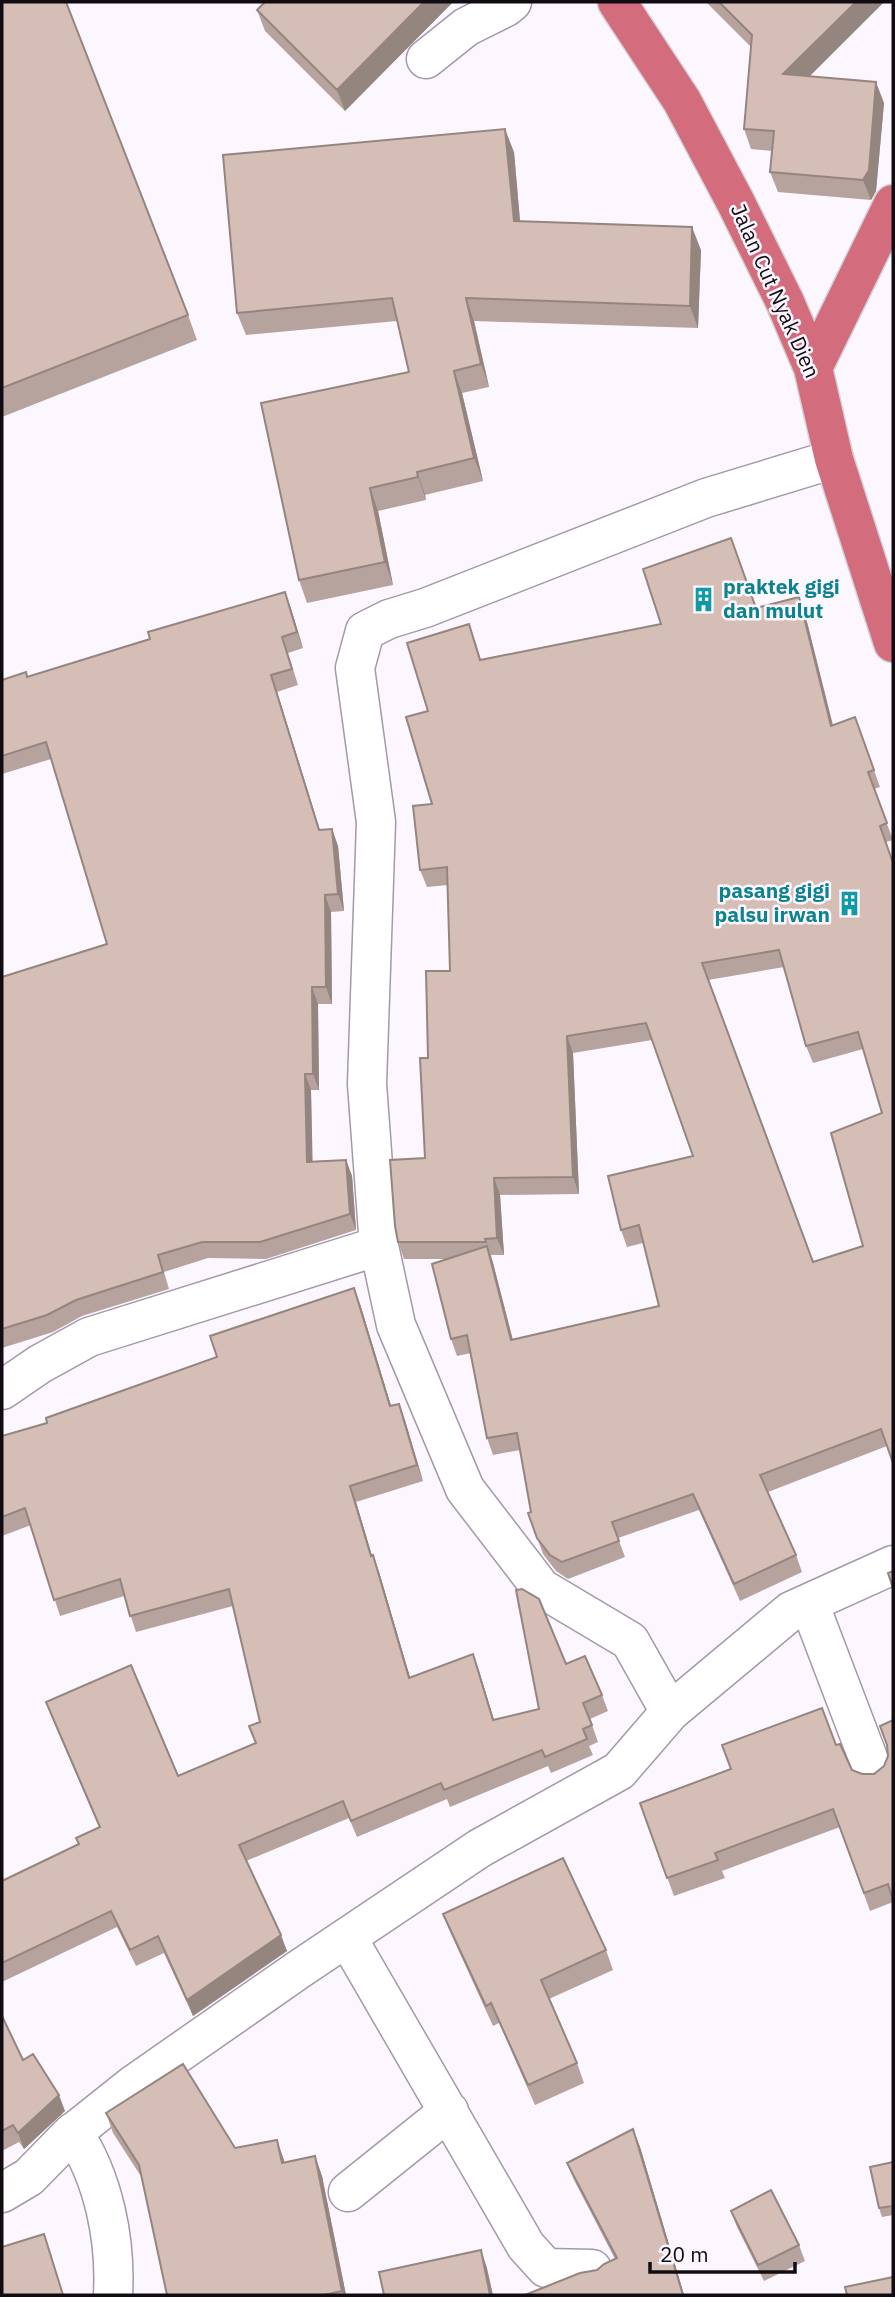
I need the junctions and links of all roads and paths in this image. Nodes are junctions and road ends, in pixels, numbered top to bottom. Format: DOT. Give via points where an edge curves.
graph roads {
  1 [pos="512,2"];
  2 [pos="617,2"];
  3 [pos="426,59"];
  4 [pos="893,204"];
  5 [pos="813,368"];
  6 [pos="834,458"];
  7 [pos="893,643"];
  8 [pos="379,1246"];
  9 [pos="2,1390"];
  10 [pos="893,1565"];
  11 [pos="809,1603"];
  12 [pos="670,1712"];
  13 [pos="873,1771"];
  14 [pos="348,1939"];
  15 [pos="449,2110"];
  16 [pos="74,2132"];
  17 [pos="348,2192"];
  18 [pos="2,2193"];
  19 [pos="592,2269"];
  20 [pos="113,2295"];
  1 -- 3 [label="street" via="466,27"];
  2 -- 5 [label="highway, Jalan Cut Nyak Dien" via="682,101 767,265"];
  4 -- 5 [label="highway"];
  5 -- 6 [label="highway, Jalan Cut Nyak Dien"];
  6 -- 7 [label="highway, Jalan Cut Nyak Dien"];
  6 -- 8 [label="street" via="706,498 365,631 355,668 376,822 367,1084"];
  8 -- 9 [label="street" via="89,1338"];
  8 -- 12 [label="street" via="396,1325 465,1489 541,1588 630,1641"];
  10 -- 11 [label="street"];
  11 -- 12 [label="street" via="791,1611"];
  11 -- 13 [label="street"];
  12 -- 14 [label="street" via="619,1771 480,1848"];
  14 -- 15 [label="street"];
  14 -- 16 [label="street" via="133,2085"];
  15 -- 17 [label="street"];
  15 -- 19 [label="street" via="526,2246 546,2268"];
  16 -- 18 [label="street" via="29,2176"];
  16 -- 20 [label="street" via="100,2189 110,2228"];
}
